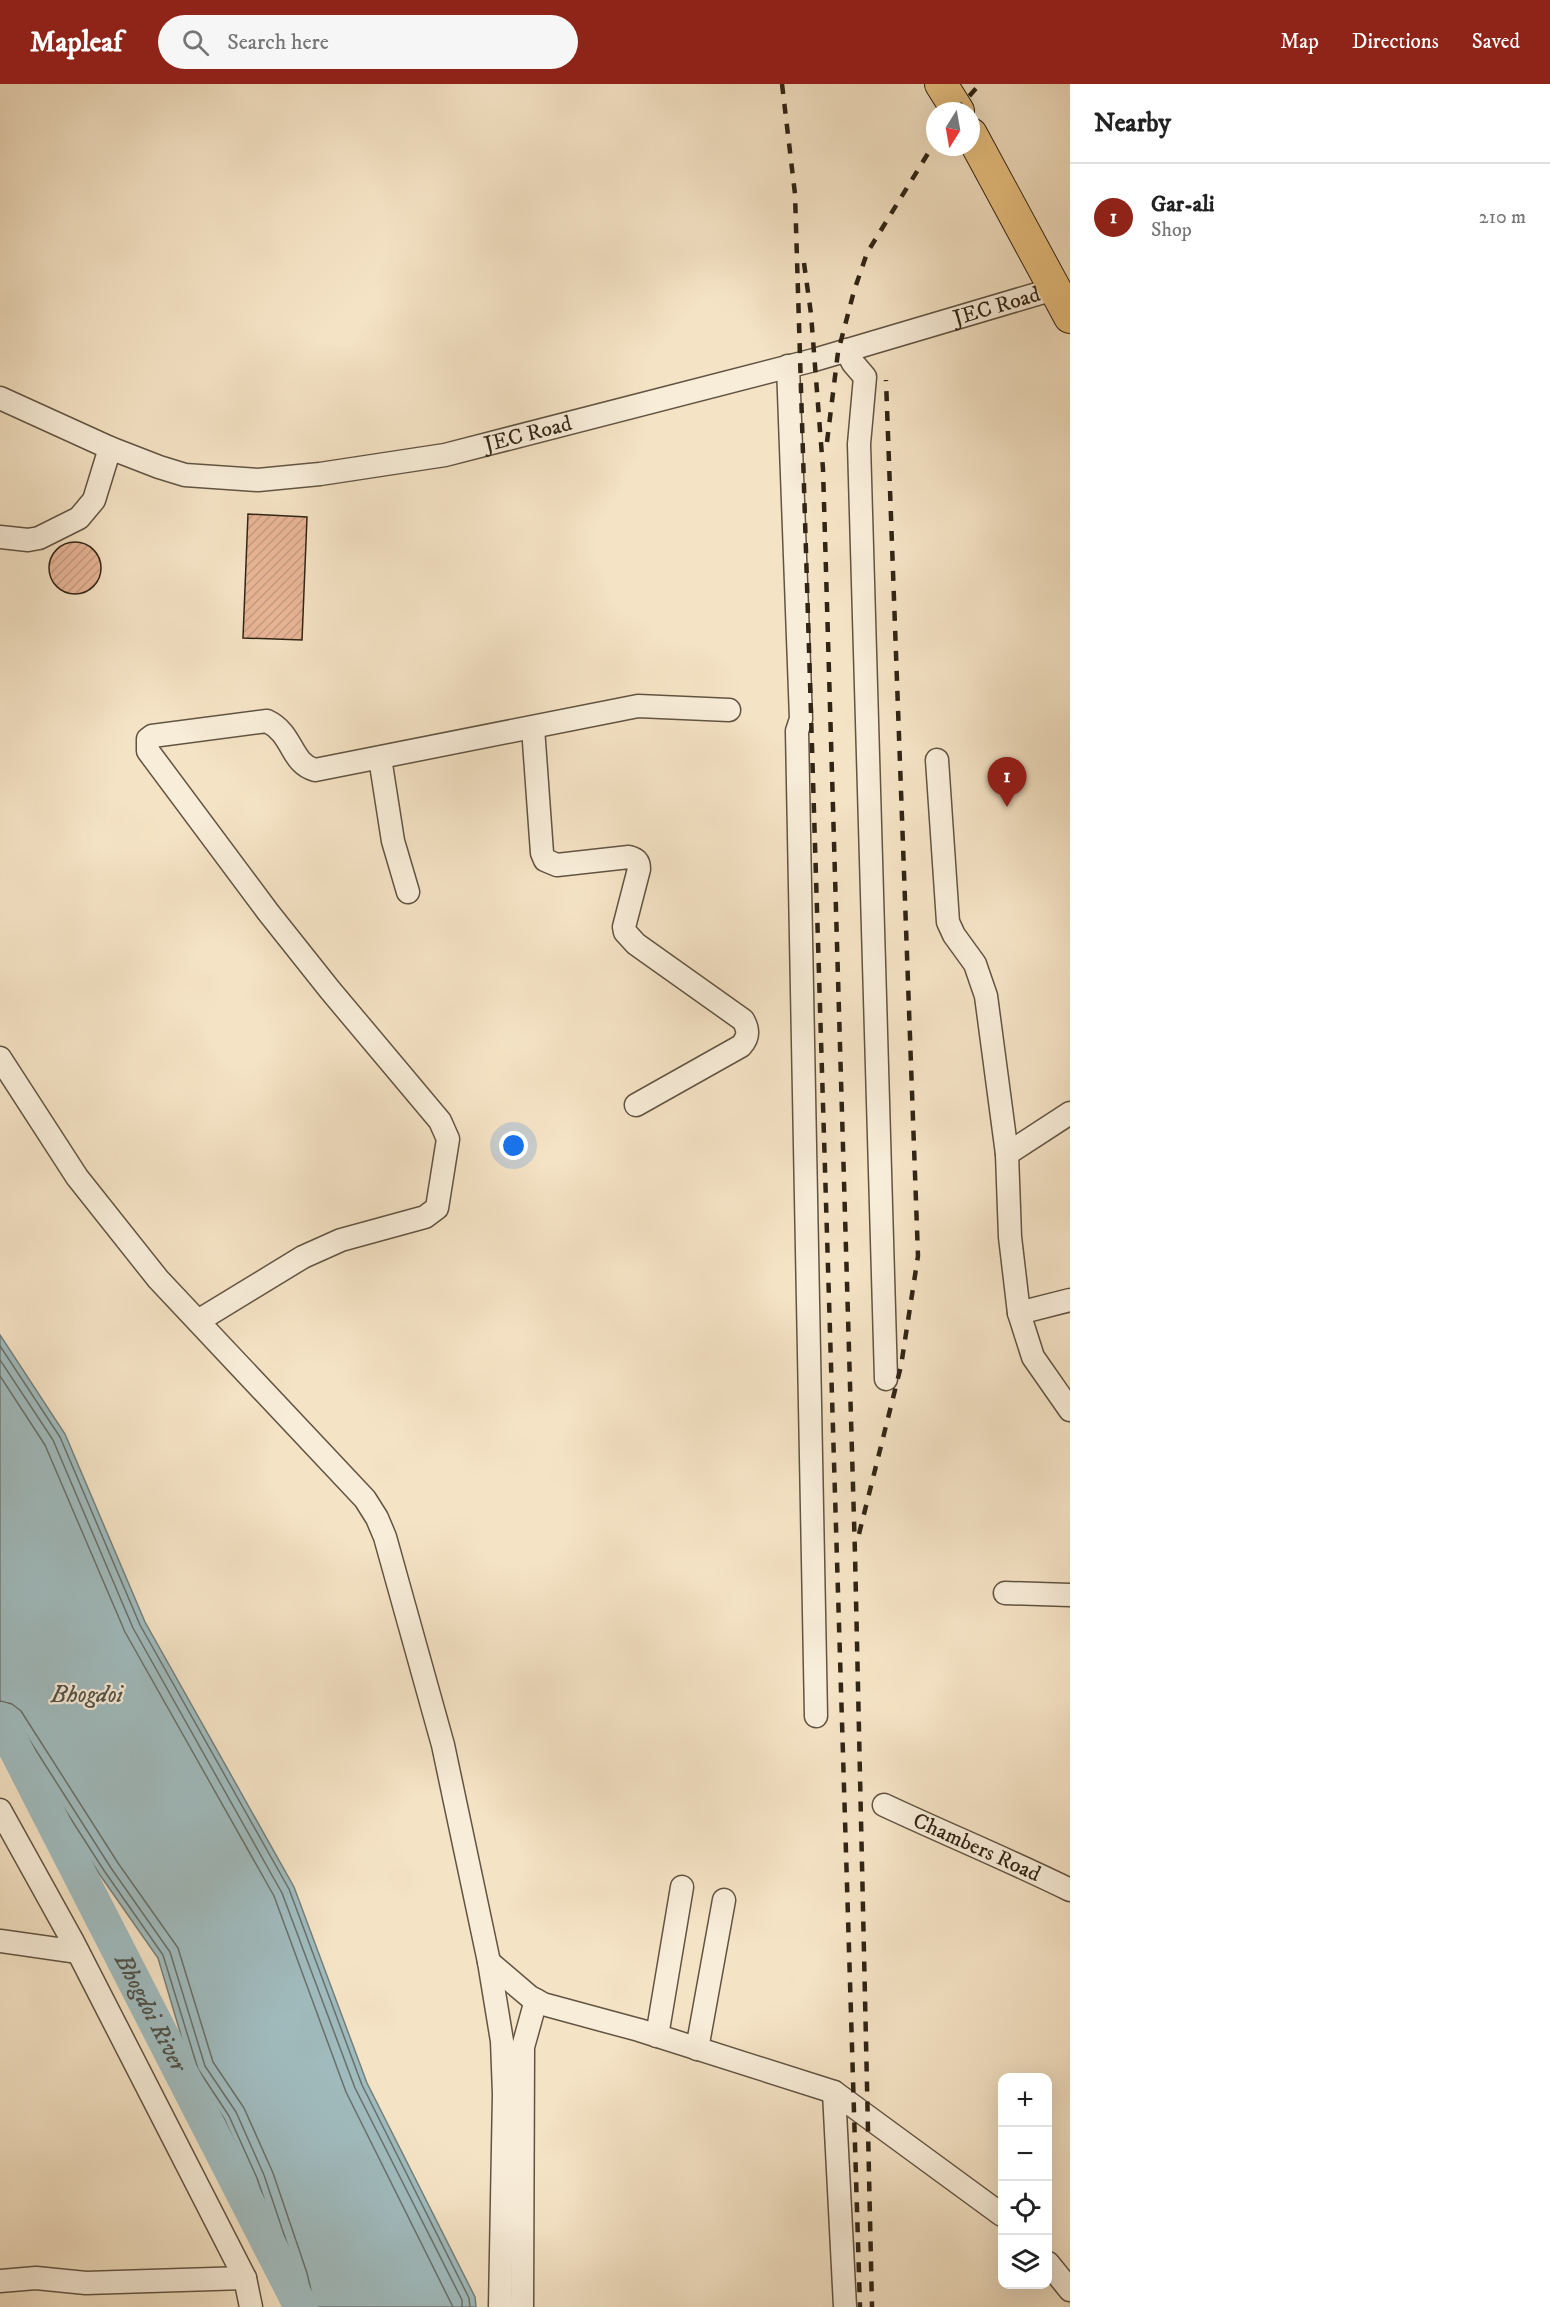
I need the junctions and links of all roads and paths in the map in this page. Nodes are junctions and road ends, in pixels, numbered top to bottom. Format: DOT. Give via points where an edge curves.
graph roads {
  1 [pos="941,84"];
  2 [pos="952,102"];
  3 [pos="980,151"];
  4 [pos="1054,289"];
  5 [pos="1070,317"];
  6 [pos="846,350"];
  7 [pos="788,366"];
  8 [pos="0,398"];
  9 [pos="111,448"];
  10 [pos="0,537"];
  11 [pos="729,710"];
  12 [pos="533,728"];
  13 [pos="380,758"];
  14 [pos="937,760"];
  15 [pos="408,892"];
  16 [pos="0,1058"];
  17 [pos="636,1105"];
  18 [pos="1070,1113"];
  19 [pos="1007,1154"];
  20 [pos="1070,1300"];
  21 [pos="1019,1312"];
  22 [pos="198,1321"];
  23 [pos="886,1379"];
  24 [pos="1070,1410"];
  25 [pos="1005,1593"];
  26 [pos="1070,1595"];
  27 [pos="816,1716"];
  28 [pos="884,1804"];
  29 [pos="0,1810"];
  30 [pos="682,1887"];
  31 [pos="1070,1890"];
  32 [pos="724,1900"];
  33 [pos="0,1941"];
  34 [pos="78,1952"];
  35 [pos="489,1962"];
  36 [pos="536,2000"];
  37 [pos="657,2036"];
  38 [pos="697,2049"];
  39 [pos="834,2092"];
  40 [pos="998,2210"];
  41 [pos="1052,2269"];
  42 [pos="245,2278"];
  43 [pos="0,2281"];
  44 [pos="1070,2290"];
  45 [pos="251,2307"];
  46 [pos="500,2307"];
  47 [pos="522,2307"];
  48 [pos="844,2307"];
  1 -- 2 [label="highway"];
  3 -- 4 [label="highway"];
  4 -- 5 [label="highway"];
  4 -- 6 [label="street, JEC Road"];
  6 -- 7 [label="street, JEC Road"];
  6 -- 23 [label="street" via="865,378 859,444"];
  7 -- 9 [label="street, JEC Road" via="445,455 320,474 258,480 185,475"];
  7 -- 27 [label="street" via="801,719 797,731"];
  8 -- 9 [label="street, JEC Road"];
  9 -- 10 [label="street" via="94,500 79,518 39,538"];
  11 -- 12 [label="street" via="639,706"];
  12 -- 13 [label="street"];
  12 -- 17 [label="street" via="545,860 557,865 635,859 639,869 625,932 748,1027 747,1040 741,1046"];
  13 -- 15 [label="street" via="393,841"];
  13 -- 22 [label="street" via="325,769 307,768 284,733 267,721 148,739 148,751 261,903 440,1121 448,1139 433,1213 341,1240 303,1257"];
  14 -- 19 [label="street" via="948,922 984,984"];
  16 -- 22 [label="street" via="77,1177 158,1279"];
  18 -- 19 [label="street"];
  19 -- 21 [label="street" via="1010,1237"];
  20 -- 21 [label="street"];
  21 -- 24 [label="street" via="1033,1357"];
  22 -- 35 [label="street" via="366,1498 377,1518 443,1745"];
  25 -- 26 [label="street"];
  28 -- 31 [label="street, Chambers Road"];
  29 -- 34 [label="street"];
  30 -- 37 [label="street"];
  32 -- 38 [label="street"];
  33 -- 34 [label="street"];
  34 -- 42 [label="street"];
  35 -- 36 [label="street"];
  35 -- 46 [label="street" via="504,2066"];
  36 -- 37 [label="street"];
  36 -- 47 [label="street" via="523,2047"];
  37 -- 38 [label="street"];
  38 -- 39 [label="street"];
  39 -- 40 [label="street"];
  39 -- 48 [label="street"];
  41 -- 44 [label="street"];
  42 -- 43 [label="street" via="86,2283 36,2278"];
  42 -- 45 [label="street"];
}
